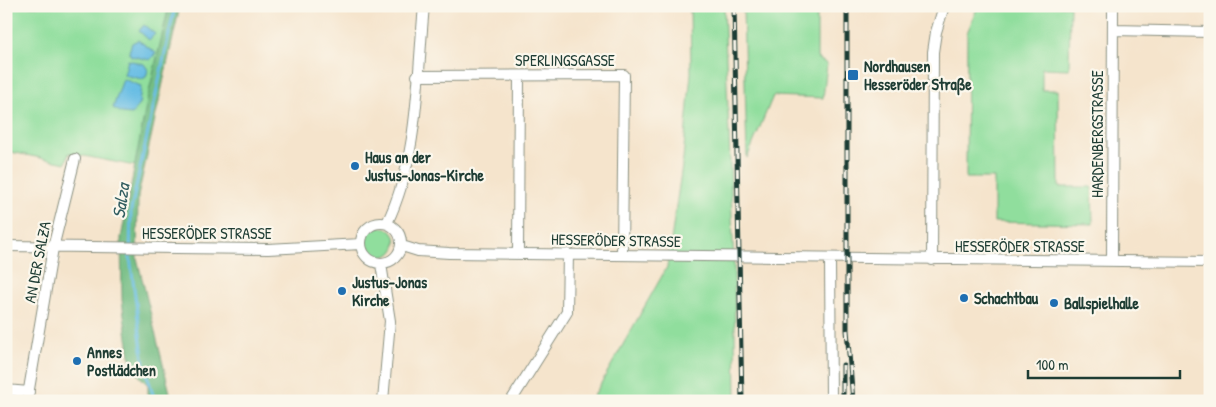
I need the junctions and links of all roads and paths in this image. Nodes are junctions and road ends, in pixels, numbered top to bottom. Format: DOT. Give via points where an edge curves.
graph roads {
  1 [pos="424,6"];
  2 [pos="944,6"];
  3 [pos="1113,6"];
  4 [pos="1113,30"];
  5 [pos="1210,32"];
  6 [pos="417,76"];
  7 [pos="519,76"];
  8 [pos="75,159"];
  9 [pos="387,223"];
  10 [pos="361,244"];
  11 [pos="6,246"];
  12 [pos="402,246"];
  13 [pos="54,248"];
  14 [pos="518,253"];
  15 [pos="568,254"];
  16 [pos="622,255"];
  17 [pos="830,259"];
  18 [pos="932,260"];
  19 [pos="1112,262"];
  20 [pos="1210,262"];
  21 [pos="381,264"];
  22 [pos="6,390"];
  23 [pos="28,396"];
  24 [pos="383,401"];
  25 [pos="511,401"];
  26 [pos="831,401"];
  1 -- 6 [label="street"];
  2 -- 18 [label="street" via="933,52"];
  3 -- 4 [label="street, HARDENBERGSTRASSE"];
  4 -- 5 [label="street"];
  4 -- 19 [label="street, HARDENBERGSTRASSE"];
  6 -- 7 [label="street, SPERLINGSGASSE"];
  6 -- 9 [label="street" via="413,129 395,207"];
  7 -- 14 [label="street"];
  7 -- 16 [label="street, SPERLINGSGASSE" via="624,75"];
  8 -- 13 [label="street, AN DER SALZA"];
  9 -- 10 [label="street" via="370,226 364,232"];
  9 -- 12 [label="street" via="398,231"];
  10 -- 13 [label="street, HESSERÖDER STRASSE" via="268,249"];
  10 -- 21 [label="street" via="367,258"];
  11 -- 13 [label="street, HESSERÖDER STRASSE"];
  12 -- 14 [label="street, HESSERÖDER STRASSE" via="418,251 449,253"];
  12 -- 21 [label="street" via="398,256"];
  13 -- 23 [label="street, AN DER SALZA"];
  14 -- 15 [label="street, HESSERÖDER STRASSE"];
  15 -- 16 [label="street, HESSERÖDER STRASSE"];
  15 -- 25 [label="street" via="568,312"];
  16 -- 17 [label="street, HESSERÖDER STRASSE"];
  17 -- 18 [label="street, HESSERÖDER STRASSE"];
  17 -- 26 [label="street"];
  18 -- 19 [label="street, HESSERÖDER STRASSE"];
  19 -- 20 [label="street, HESSERÖDER STRASSE"];
  21 -- 24 [label="street" via="390,322"];
  22 -- 23 [label="street"];
}
